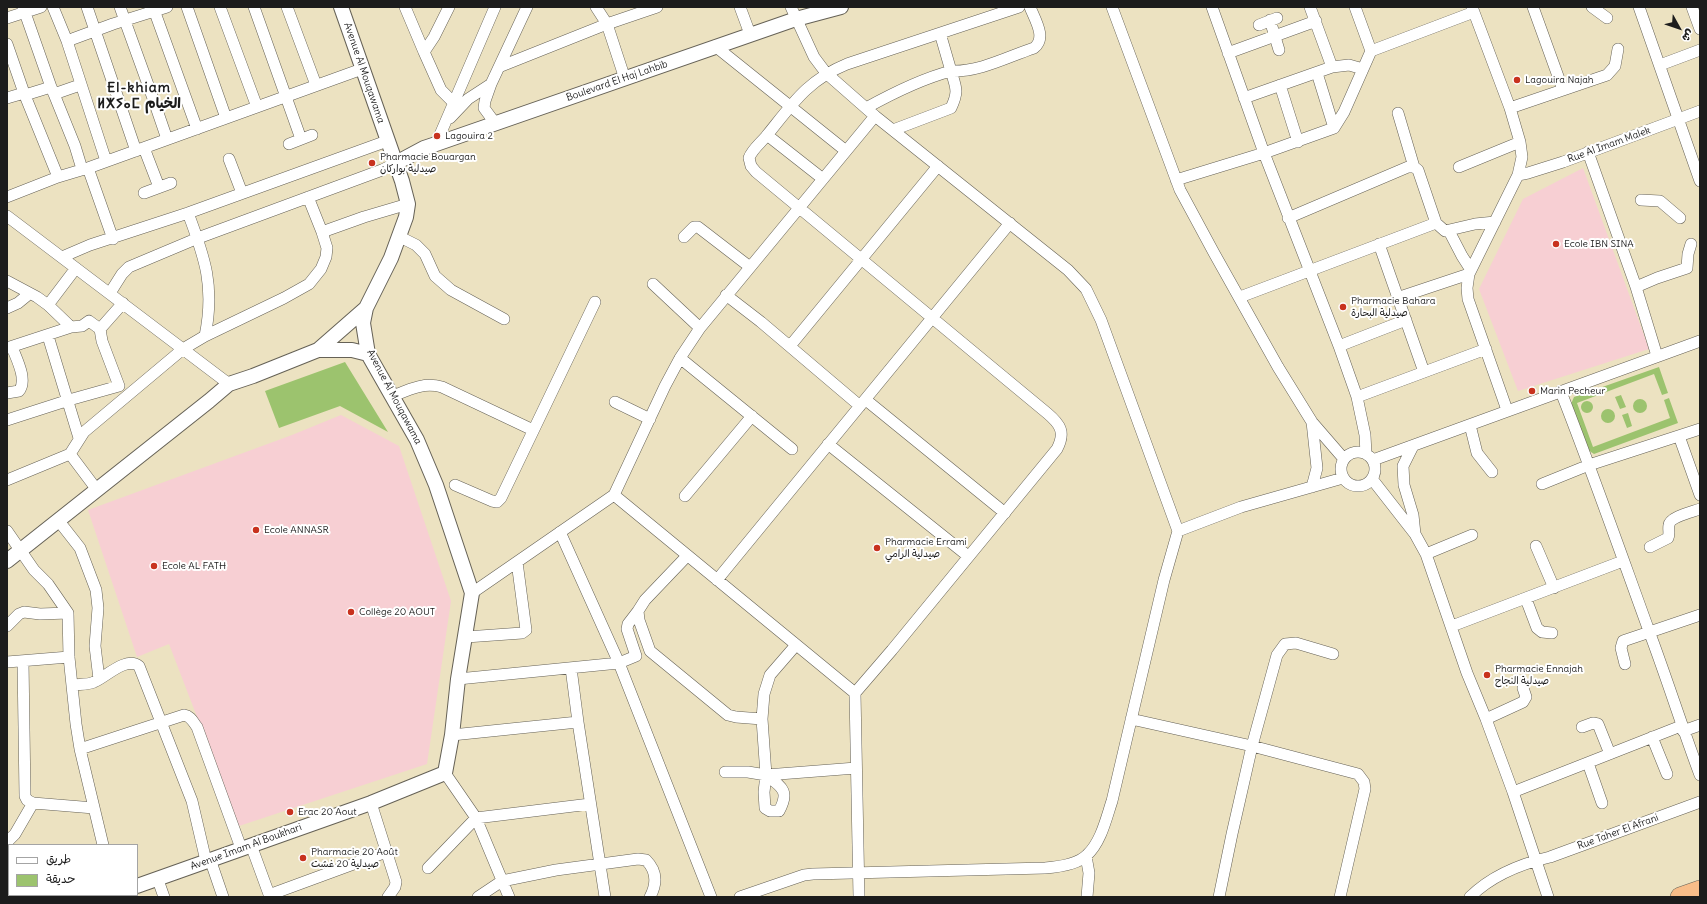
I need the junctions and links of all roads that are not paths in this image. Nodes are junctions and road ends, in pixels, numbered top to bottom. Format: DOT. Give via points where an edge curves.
graph roads {
  1 [pos="41,7"];
  2 [pos="53,7"];
  3 [pos="87,7"];
  4 [pos="120,7"];
  5 [pos="167,7"];
  6 [pos="187,7"];
  7 [pos="220,7"];
  8 [pos="254,7"];
  9 [pos="288,7"];
  10 [pos="341,7"];
  11 [pos="405,7"];
  12 [pos="496,7"];
  13 [pos="527,7"];
  14 [pos="596,7"];
  15 [pos="740,7"];
  16 [pos="841,7"];
  17 [pos="1019,7"];
  18 [pos="1030,7"];
  19 [pos="1112,7"];
  20 [pos="1212,7"];
  21 [pos="1310,7"];
  22 [pos="1355,7"];
  23 [pos="1533,7"];
  24 [pos="1592,7"];
  25 [pos="1639,7"];
  26 [pos="1692,7"];
  27 [pos="448,8"];
  28 [pos="652,8"];
  29 [pos="153,9"];
  30 [pos="24,10"];
  31 [pos="1473,10"];
  32 [pos="794,13"];
  33 [pos="7,18"];
  34 [pos="1607,18"];
  35 [pos="125,21"];
  36 [pos="1269,21"];
  37 [pos="1316,21"];
  38 [pos="607,24"];
  39 [pos="1700,29"];
  40 [pos="95,31"];
  41 [pos="940,33"];
  42 [pos="750,34"];
  43 [pos="1274,36"];
  44 [pos="67,42"];
  45 [pos="7,44"];
  46 [pos="715,46"];
  47 [pos="1618,49"];
  48 [pos="1279,50"];
  49 [pos="1700,50"];
  50 [pos="1371,51"];
  51 [pos="424,52"];
  52 [pos="1228,53"];
  53 [pos="1660,65"];
  54 [pos="499,67"];
  55 [pos="1332,67"];
  56 [pos="362,69"];
  57 [pos="1363,69"];
  58 [pos="951,70"];
  59 [pos="1317,73"];
  60 [pos="826,74"];
  61 [pos="625,79"];
  62 [pos="491,84"];
  63 [pos="80,85"];
  64 [pos="316,85"];
  65 [pos="1280,85"];
  66 [pos="1563,90"];
  67 [pos="53,91"];
  68 [pos="24,94"];
  69 [pos="286,97"];
  70 [pos="7,98"];
  71 [pos="1244,98"];
  72 [pos="454,103"];
  73 [pos="257,107"];
  74 [pos="789,107"];
  75 [pos="866,108"];
  76 [pos="1510,108"];
  77 [pos="1700,111"];
  78 [pos="1398,113"];
  79 [pos="875,116"];
  80 [pos="226,118"];
  81 [pos="1678,119"];
  82 [pos="446,122"];
  83 [pos="496,123"];
  84 [pos="1334,128"];
  85 [pos="197,129"];
  86 [pos="893,130"];
  87 [pos="312,134"];
  88 [pos="767,135"];
  89 [pos="167,139"];
  90 [pos="302,139"];
  91 [pos="387,141"];
  92 [pos="1298,142"];
  93 [pos="1520,142"];
  94 [pos="289,144"];
  95 [pos="436,144"];
  96 [pos="140,149"];
  97 [pos="846,151"];
  98 [pos="1588,152"];
  99 [pos="1264,153"];
  100 [pos="229,159"];
  101 [pos="106,161"];
  102 [pos="396,163"];
  103 [pos="938,166"];
  104 [pos="1414,167"];
  105 [pos="1459,167"];
  106 [pos="85,169"];
  107 [pos="1518,175"];
  108 [pos="1699,175"];
  109 [pos="58,177"];
  110 [pos="823,178"];
  111 [pos="1176,180"];
  112 [pos="171,183"];
  113 [pos="159,187"];
  114 [pos="144,193"];
  115 [pos="242,193"];
  116 [pos="7,197"];
  117 [pos="308,197"];
  118 [pos="1641,200"];
  119 [pos="408,204"];
  120 [pos="798,208"];
  121 [pos="188,213"];
  122 [pos="7,216"];
  123 [pos="1288,218"];
  124 [pos="1680,218"];
  125 [pos="1495,222"];
  126 [pos="1010,223"];
  127 [pos="1436,223"];
  128 [pos="1449,230"];
  129 [pos="322,232"];
  130 [pos="400,237"];
  131 [pos="684,237"];
  132 [pos="198,238"];
  133 [pos="113,239"];
  134 [pos="1379,244"];
  135 [pos="1692,244"];
  136 [pos="62,257"];
  137 [pos="862,258"];
  138 [pos="750,267"];
  139 [pos="76,268"];
  140 [pos="1310,271"];
  141 [pos="1470,272"];
  142 [pos="7,281"];
  143 [pos="653,284"];
  144 [pos="1636,287"];
  145 [pos="110,293"];
  146 [pos="30,294"];
  147 [pos="726,295"];
  148 [pos="1240,297"];
  149 [pos="1397,298"];
  150 [pos="594,302"];
  151 [pos="123,303"];
  152 [pos="48,305"];
  153 [pos="7,308"];
  154 [pos="366,308"];
  155 [pos="934,318"];
  156 [pos="504,319"];
  157 [pos="1406,320"];
  158 [pos="72,327"];
  159 [pos="700,328"];
  160 [pos="100,329"];
  161 [pos="48,336"];
  162 [pos="205,336"];
  163 [pos="1700,341"];
  164 [pos="790,346"];
  165 [pos="1339,346"];
  166 [pos="9,347"];
  167 [pos="184,349"];
  168 [pos="1486,349"];
  169 [pos="318,350"];
  170 [pos="368,354"];
  171 [pos="1658,356"];
  172 [pos="680,358"];
  173 [pos="1424,372"];
  174 [pos="229,384"];
  175 [pos="119,386"];
  176 [pos="134,389"];
  177 [pos="1561,392"];
  178 [pos="7,393"];
  179 [pos="393,396"];
  180 [pos="1357,397"];
  181 [pos="69,400"];
  182 [pos="615,402"];
  183 [pos="863,403"];
  184 [pos="1507,410"];
  185 [pos="752,416"];
  186 [pos="650,419"];
  187 [pos="7,420"];
  188 [pos="1312,422"];
  189 [pos="1470,425"];
  190 [pos="1700,429"];
  191 [pos="534,430"];
  192 [pos="1679,436"];
  193 [pos="79,438"];
  194 [pos="828,444"];
  195 [pos="1413,446"];
  196 [pos="792,449"];
  197 [pos="70,454"];
  198 [pos="1369,457"];
  199 [pos="1344,459"];
  200 [pos="1589,465"];
  201 [pos="1492,472"];
  202 [pos="1343,478"];
  203 [pos="1372,479"];
  204 [pos="7,480"];
  205 [pos="1542,484"];
  206 [pos="455,485"];
  207 [pos="1312,487"];
  208 [pos="97,490"];
  209 [pos="614,495"];
  210 [pos="1700,495"];
  211 [pos="685,496"];
  212 [pos="1700,509"];
  213 [pos="1005,513"];
  214 [pos="58,520"];
  215 [pos="7,531"];
  216 [pos="1178,531"];
  217 [pos="560,532"];
  218 [pos="1415,534"];
  219 [pos="1472,535"];
  220 [pos="1536,546"];
  221 [pos="1650,547"];
  222 [pos="21,549"];
  223 [pos="1426,554"];
  224 [pos="687,556"];
  225 [pos="968,556"];
  226 [pos="7,561"];
  227 [pos="1623,561"];
  228 [pos="517,562"];
  229 [pos="717,580"];
  230 [pos="1554,588"];
  231 [pos="472,593"];
  232 [pos="1526,599"];
  233 [pos="638,611"];
  234 [pos="68,613"];
  235 [pos="1700,615"];
  236 [pos="7,626"];
  237 [pos="1452,626"];
  238 [pos="1552,633"];
  239 [pos="1650,633"];
  240 [pos="466,637"];
  241 [pos="796,645"];
  242 [pos="650,651"];
  243 [pos="1333,654"];
  244 [pos="636,656"];
  245 [pos="68,657"];
  246 [pos="23,661"];
  247 [pos="7,662"];
  248 [pos="619,663"];
  249 [pos="1625,664"];
  250 [pos="571,668"];
  251 [pos="99,679"];
  252 [pos="458,679"];
  253 [pos="72,685"];
  254 [pos="1523,688"];
  255 [pos="855,693"];
  256 [pos="1486,718"];
  257 [pos="762,719"];
  258 [pos="1131,719"];
  259 [pos="578,722"];
  260 [pos="162,723"];
  261 [pos="1700,725"];
  262 [pos="1582,727"];
  263 [pos="1682,728"];
  264 [pos="452,735"];
  265 [pos="1652,737"];
  266 [pos="1252,746"];
  267 [pos="80,749"];
  268 [pos="1610,754"];
  269 [pos="1588,763"];
  270 [pos="856,768"];
  271 [pos="725,772"];
  272 [pos="445,773"];
  273 [pos="1667,774"];
  274 [pos="766,775"];
  275 [pos="1700,775"];
  276 [pos="1513,792"];
  277 [pos="1700,802"];
  278 [pos="33,803"];
  279 [pos="371,803"];
  280 [pos="1602,803"];
  281 [pos="590,804"];
  282 [pos="94,808"];
  283 [pos="476,818"];
  284 [pos="7,842"];
  285 [pos="103,844"];
  286 [pos="246,846"];
  287 [pos="386,852"];
  288 [pos="1086,856"];
  289 [pos="208,860"];
  290 [pos="1535,860"];
  291 [pos="600,864"];
  292 [pos="428,868"];
  293 [pos="859,873"];
  294 [pos="158,880"];
  295 [pos="502,881"];
  296 [pos="138,886"];
  297 [pos="1700,890"];
  298 [pos="270,896"];
  299 [pos="164,897"];
  300 [pos="223,897"];
  301 [pos="388,897"];
  302 [pos="478,897"];
  303 [pos="509,897"];
  304 [pos="605,897"];
  305 [pos="650,897"];
  306 [pos="711,897"];
  307 [pos="740,897"];
  308 [pos="859,897"];
  309 [pos="1087,897"];
  310 [pos="1219,897"];
  311 [pos="1340,897"];
  312 [pos="1470,897"];
  313 [pos="1548,897"];
  314 [pos="1680,897"];
  1 -- 30 [label="street"];
  2 -- 44 [label="street"];
  3 -- 40 [label="street"];
  4 -- 35 [label="street"];
  5 -- 29 [label="street"];
  6 -- 80 [label="street"];
  7 -- 73 [label="street"];
  8 -- 69 [label="street"];
  9 -- 64 [label="street"];
  10 -- 56 [label="street, Avenue Al Mouqawama"];
  11 -- 51 [label="street"];
  12 -- 72 [label="street"];
  13 -- 54 [label="street"];
  14 -- 38 [label="street"];
  15 -- 42 [label="street"];
  16 -- 32 [label="street, Boulevard El Haj Lahbib"];
  17 -- 41 [label="street"];
  18 -- 58 [label="street" via="1040,34 1039,45 979,68 967,71"];
  19 -- 111 [label="street"];
  20 -- 52 [label="street"];
  21 -- 37 [label="street"];
  22 -- 50 [label="street"];
  23 -- 66 [label="street"];
  24 -- 34 [label="street"];
  25 -- 53 [label="street"];
  26 -- 39 [label="street"];
  27 -- 51 [label="street"];
  28 -- 38 [label="street"];
  29 -- 35 [label="street"];
  29 -- 85 [label="street"];
  30 -- 33 [label="street"];
  30 -- 67 [label="street"];
  31 -- 50 [label="street"];
  31 -- 76 [label="street"];
  32 -- 42 [label="street, Boulevard El Haj Lahbib"];
  32 -- 60 [label="street" via="814,57"];
  35 -- 40 [label="street"];
  35 -- 89 [label="street"];
  36 -- 43 [label="street"];
  37 -- 43 [label="street"];
  37 -- 55 [label="street"];
  38 -- 54 [label="street"];
  38 -- 61 [label="street"];
  40 -- 44 [label="street"];
  40 -- 96 [label="street"];
  41 -- 58 [label="street"];
  41 -- 60 [label="street" via="847,64"];
  42 -- 46 [label="street, Boulevard El Haj Lahbib"];
  43 -- 48 [label="street"];
  43 -- 52 [label="street"];
  44 -- 63 [label="street"];
  45 -- 68 [label="street"];
  46 -- 61 [label="street, Boulevard El Haj Lahbib"];
  46 -- 74 [label="street"];
  47 -- 66 [label="street" via="1616,66 1612,71 1600,78"];
  49 -- 53 [label="street"];
  50 -- 57 [label="street"];
  51 -- 72 [label="street" via="441,90"];
  52 -- 71 [label="street"];
  53 -- 81 [label="street"];
  54 -- 62 [label="street"];
  55 -- 57 [label="street" via="1349,65"];
  55 -- 59 [label="street"];
  56 -- 64 [label="street"];
  56 -- 91 [label="street, Avenue Al Mouqawama"];
  57 -- 84 [label="street"];
  58 -- 75 [label="street" via="903,88"];
  58 -- 86 [label="street" via="957,96 951,108"];
  59 -- 65 [label="street"];
  59 -- 84 [label="street"];
  60 -- 74 [label="street" via="808,87"];
  60 -- 75 [label="street"];
  61 -- 83 [label="street, Boulevard El Haj Lahbib"];
  62 -- 82 [label="street" via="468,99"];
  62 -- 83 [label="street" via="484,108"];
  63 -- 67 [label="street"];
  63 -- 101 [label="street"];
  64 -- 69 [label="street"];
  65 -- 71 [label="street"];
  65 -- 92 [label="street"];
  66 -- 76 [label="street"];
  67 -- 68 [label="street"];
  67 -- 106 [label="street"];
  68 -- 70 [label="street"];
  68 -- 109 [label="street"];
  69 -- 73 [label="street"];
  69 -- 90 [label="street"];
  71 -- 99 [label="street"];
  72 -- 82 [label="street"];
  73 -- 80 [label="street"];
  74 -- 88 [label="street"];
  74 -- 97 [label="street"];
  75 -- 79 [label="street"];
  76 -- 93 [label="street"];
  77 -- 81 [label="street, Rue Al Imam Malek"];
  78 -- 104 [label="street"];
  79 -- 86 [label="street"];
  79 -- 97 [label="street"];
  80 -- 85 [label="street"];
  81 -- 98 [label="street, Rue Al Imam Malek"];
  81 -- 108 [label="street"];
  82 -- 95 [label="street"];
  83 -- 95 [label="street, Boulevard El Haj Lahbib"];
  84 -- 92 [label="street"];
  85 -- 89 [label="street"];
  86 -- 103 [label="street"];
  87 -- 90 [label="street"];
  88 -- 110 [label="street"];
  88 -- 120 [label="street" via="750,155 751,166"];
  89 -- 96 [label="street"];
  90 -- 94 [label="street"];
  91 -- 102 [label="street, Avenue Al Mouqawama"];
  91 -- 115 [label="street"];
  92 -- 99 [label="street"];
  93 -- 105 [label="street"];
  93 -- 107 [label="street" via="1522,157"];
  95 -- 102 [label="street, Boulevard El Haj Lahbib"];
  96 -- 101 [label="street"];
  96 -- 113 [label="street"];
  97 -- 110 [label="street"];
  98 -- 107 [label="street, Rue Al Imam Malek"];
  98 -- 144 [label="street"];
  99 -- 111 [label="street"];
  99 -- 123 [label="street"];
  100 -- 115 [label="street"];
  101 -- 106 [label="street"];
  102 -- 117 [label="street"];
  102 -- 119 [label="street, Avenue Al Mouqawama"];
  103 -- 126 [label="street"];
  103 -- 137 [label="street"];
  104 -- 123 [label="street" via="1408,167"];
  104 -- 127 [label="street" via="1418,170"];
  106 -- 109 [label="street"];
  106 -- 133 [label="street"];
  107 -- 125 [label="street"];
  109 -- 116 [label="street"];
  110 -- 120 [label="street"];
  111 -- 148 [label="street"];
  112 -- 113 [label="street"];
  113 -- 114 [label="street"];
  115 -- 121 [label="street"];
  117 -- 129 [label="street"];
  117 -- 132 [label="street"];
  118 -- 124 [label="street" via="1660,201"];
  119 -- 129 [label="street"];
  119 -- 130 [label="street, Avenue Al Mouqawama"];
  120 -- 137 [label="street"];
  120 -- 138 [label="street"];
  121 -- 132 [label="street"];
  121 -- 133 [label="street"];
  122 -- 136 [label="street"];
  123 -- 140 [label="street"];
  125 -- 128 [label="street"];
  125 -- 141 [label="street"];
  126 -- 155 [label="street"];
  126 -- 216 [label="street" via="1078,280 1093,301"];
  127 -- 128 [label="street" via="1445,231"];
  127 -- 134 [label="street"];
  128 -- 141 [label="street"];
  129 -- 162 [label="street" via="327,248 326,257 317,277 284,298"];
  130 -- 154 [label="street, Avenue Al Mouqawama"];
  130 -- 156 [label="street" via="416,245 425,254 435,276 451,290"];
  131 -- 138 [label="street" via="694,227 698,228"];
  132 -- 145 [label="street" via="129,267"];
  132 -- 162 [label="street" via="205,258 210,292"];
  133 -- 136 [label="street"];
  134 -- 140 [label="street"];
  134 -- 149 [label="street"];
  135 -- 144 [label="street" via="1687,268"];
  136 -- 139 [label="street"];
  137 -- 155 [label="street"];
  137 -- 164 [label="street"];
  138 -- 147 [label="street"];
  139 -- 145 [label="street"];
  139 -- 152 [label="street"];
  140 -- 148 [label="street"];
  140 -- 165 [label="street"];
  141 -- 149 [label="street"];
  141 -- 168 [label="street" via="1468,299"];
  142 -- 146 [label="street"];
  143 -- 159 [label="street"];
  144 -- 171 [label="street"];
  145 -- 151 [label="street"];
  146 -- 152 [label="street"];
  146 -- 153 [label="street"];
  147 -- 159 [label="street"];
  147 -- 164 [label="street"];
  148 -- 188 [label="street" via="1278,367"];
  149 -- 157 [label="street"];
  150 -- 191 [label="street"];
  151 -- 160 [label="street"];
  151 -- 167 [label="street"];
  152 -- 158 [label="street"];
  154 -- 169 [label="street"];
  154 -- 170 [label="street, Avenue Al Mouqawama" via="363,323"];
  155 -- 183 [label="street"];
  155 -- 213 [label="street" via="1047,413 1061,430 1062,438 1057,449"];
  157 -- 165 [label="street"];
  157 -- 173 [label="street"];
  158 -- 160 [label="street" via="82,326 89,321"];
  158 -- 161 [label="street"];
  159 -- 172 [label="street"];
  160 -- 175 [label="street"];
  161 -- 166 [label="street"];
  161 -- 181 [label="street"];
  162 -- 167 [label="street"];
  163 -- 171 [label="street"];
  164 -- 183 [label="street"];
  165 -- 180 [label="street"];
  166 -- 178 [label="street" via="22,378 22,386 19,391"];
  167 -- 174 [label="street"];
  167 -- 176 [label="street"];
  168 -- 173 [label="street"];
  168 -- 184 [label="street"];
  169 -- 170 [label="street" via="352,350"];
  169 -- 174 [label="street"];
  170 -- 179 [label="street, Avenue Al Mouqawama"];
  171 -- 177 [label="street"];
  172 -- 185 [label="street"];
  172 -- 186 [label="street"];
  173 -- 180 [label="street"];
  174 -- 208 [label="street"];
  175 -- 176 [label="street"];
  175 -- 181 [label="street"];
  176 -- 193 [label="street"];
  177 -- 184 [label="street"];
  177 -- 200 [label="street"];
  179 -- 191 [label="street" via="418,386 434,385"];
  179 -- 231 [label="street, Avenue Al Mouqawama" via="417,440 436,485"];
  180 -- 198 [label="street"];
  181 -- 187 [label="street"];
  181 -- 193 [label="street"];
  182 -- 186 [label="street"];
  183 -- 194 [label="street"];
  183 -- 213 [label="street"];
  184 -- 189 [label="street"];
  185 -- 196 [label="street"];
  185 -- 211 [label="street"];
  186 -- 209 [label="street"];
  188 -- 199 [label="street"];
  188 -- 207 [label="street" via="1317,468"];
  189 -- 195 [label="street"];
  189 -- 201 [label="street" via="1477,453"];
  190 -- 192 [label="street"];
  191 -- 206 [label="street" via="497,502"];
  192 -- 200 [label="street"];
  192 -- 210 [label="street"];
  193 -- 197 [label="street"];
  194 -- 225 [label="street"];
  194 -- 229 [label="street"];
  195 -- 198 [label="street"];
  195 -- 218 [label="street" via="1403,466 1404,485 1413,515"];
  197 -- 204 [label="street"];
  197 -- 208 [label="street"];
  198 -- 199 [label="street" via="1361,452 1351,453"];
  198 -- 203 [label="street" via="1375,470"];
  199 -- 202 [label="street" via="1341,468"];
  200 -- 205 [label="street"];
  200 -- 227 [label="street"];
  202 -- 203 [label="street" via="1355,486 1364,485"];
  202 -- 207 [label="street"];
  203 -- 218 [label="street"];
  207 -- 216 [label="street" via="1235,509"];
  208 -- 214 [label="street"];
  209 -- 217 [label="street"];
  209 -- 224 [label="street"];
  212 -- 221 [label="street" via="1672,519 1668,526 1668,538"];
  213 -- 225 [label="street"];
  214 -- 222 [label="street"];
  214 -- 251 [label="street" via="80,548 96,590 96,650"];
  215 -- 222 [label="street"];
  216 -- 258 [label="street"];
  217 -- 228 [label="street"];
  217 -- 248 [label="street"];
  218 -- 223 [label="street"];
  219 -- 223 [label="street"];
  220 -- 230 [label="street"];
  222 -- 226 [label="street"];
  222 -- 234 [label="street"];
  223 -- 237 [label="street"];
  224 -- 229 [label="street"];
  224 -- 233 [label="street" via="645,600"];
  225 -- 255 [label="street"];
  227 -- 230 [label="street"];
  227 -- 239 [label="street"];
  228 -- 231 [label="street"];
  228 -- 240 [label="street" via="526,630 522,633"];
  229 -- 241 [label="street"];
  230 -- 232 [label="street"];
  231 -- 240 [label="street, Avenue Al Mouqawama"];
  232 -- 237 [label="street"];
  232 -- 238 [label="street" via="1537,628 1542,632"];
  233 -- 242 [label="street"];
  233 -- 244 [label="street" via="628,624"];
  234 -- 236 [label="street" via="24,612"];
  234 -- 245 [label="street"];
  235 -- 239 [label="street"];
  237 -- 256 [label="street" via="1467,673"];
  239 -- 249 [label="street" via="1622,642 1621,650"];
  239 -- 263 [label="street"];
  240 -- 252 [label="street, Avenue Al Mouqawama"];
  241 -- 255 [label="street"];
  241 -- 257 [label="street" via="770,675 764,694"];
  242 -- 244 [label="street"];
  242 -- 257 [label="street" via="728,715"];
  243 -- 266 [label="street" via="1292,642 1280,649 1272,668"];
  244 -- 248 [label="street"];
  245 -- 246 [label="street"];
  245 -- 253 [label="street"];
  246 -- 247 [label="street"];
  246 -- 278 [label="street" via="25,796"];
  248 -- 250 [label="street"];
  248 -- 306 [label="street"];
  250 -- 252 [label="street"];
  250 -- 259 [label="street"];
  251 -- 253 [label="street" via="88,684"];
  251 -- 260 [label="street" via="114,669 130,663 135,664 141,672"];
  252 -- 264 [label="street, Avenue Al Mouqawama"];
  253 -- 267 [label="street"];
  254 -- 256 [label="street" via="1526,697 1523,702"];
  255 -- 270 [label="street"];
  256 -- 276 [label="street"];
  257 -- 274 [label="street"];
  258 -- 266 [label="street"];
  258 -- 288 [label="street" via="1106,820 1094,846"];
  259 -- 264 [label="street"];
  259 -- 281 [label="street"];
  260 -- 267 [label="street"];
  260 -- 286 [label="street" via="184,716 191,718"];
  260 -- 289 [label="street" via="192,801"];
  261 -- 263 [label="street"];
  262 -- 268 [label="street" via="1592,722 1598,724"];
  263 -- 265 [label="street"];
  263 -- 275 [label="street"];
  264 -- 272 [label="street, Avenue Al Mouqawama"];
  265 -- 268 [label="street"];
  265 -- 273 [label="street"];
  266 -- 310 [label="street"];
  266 -- 311 [label="street" via="1358,774 1362,778 1365,789"];
  267 -- 282 [label="street"];
  268 -- 269 [label="street"];
  269 -- 276 [label="street"];
  269 -- 280 [label="street"];
  270 -- 274 [label="street"];
  270 -- 293 [label="street"];
  271 -- 274 [label="street"];
  272 -- 279 [label="street, Avenue Imam Al Boukhari"];
  272 -- 283 [label="street"];
  276 -- 290 [label="street"];
  277 -- 290 [label="street, Rue Taher El Afrani"];
  278 -- 282 [label="street"];
  278 -- 284 [label="street" via="15,834"];
  279 -- 286 [label="street, Avenue Imam Al Boukhari"];
  279 -- 287 [label="street"];
  281 -- 283 [label="street"];
  281 -- 291 [label="street"];
  282 -- 285 [label="street"];
  283 -- 292 [label="street"];
  283 -- 295 [label="street"];
  286 -- 289 [label="street, Avenue Imam Al Boukhari"];
  286 -- 298 [label="street"];
  287 -- 298 [label="street"];
  287 -- 301 [label="street" via="396,882"];
  288 -- 293 [label="street" via="1068,864 1045,868"];
  288 -- 309 [label="street" via="1089,868"];
  289 -- 294 [label="street, Avenue Imam Al Boukhari"];
  289 -- 300 [label="street"];
  290 -- 312 [label="street, Rue Taher El Afrani" via="1494,877"];
  290 -- 313 [label="street"];
  291 -- 295 [label="street"];
  291 -- 304 [label="street"];
  291 -- 305 [label="street" via="646,860 652,865 656,878"];
  293 -- 307 [label="street" via="804,875"];
  293 -- 308 [label="street"];
  294 -- 296 [label="street, Avenue Imam Al Boukhari"];
  294 -- 299 [label="street"];
  295 -- 302 [label="street"];
  295 -- 303 [label="street"];
  297 -- 314 [label="highway"];
}
